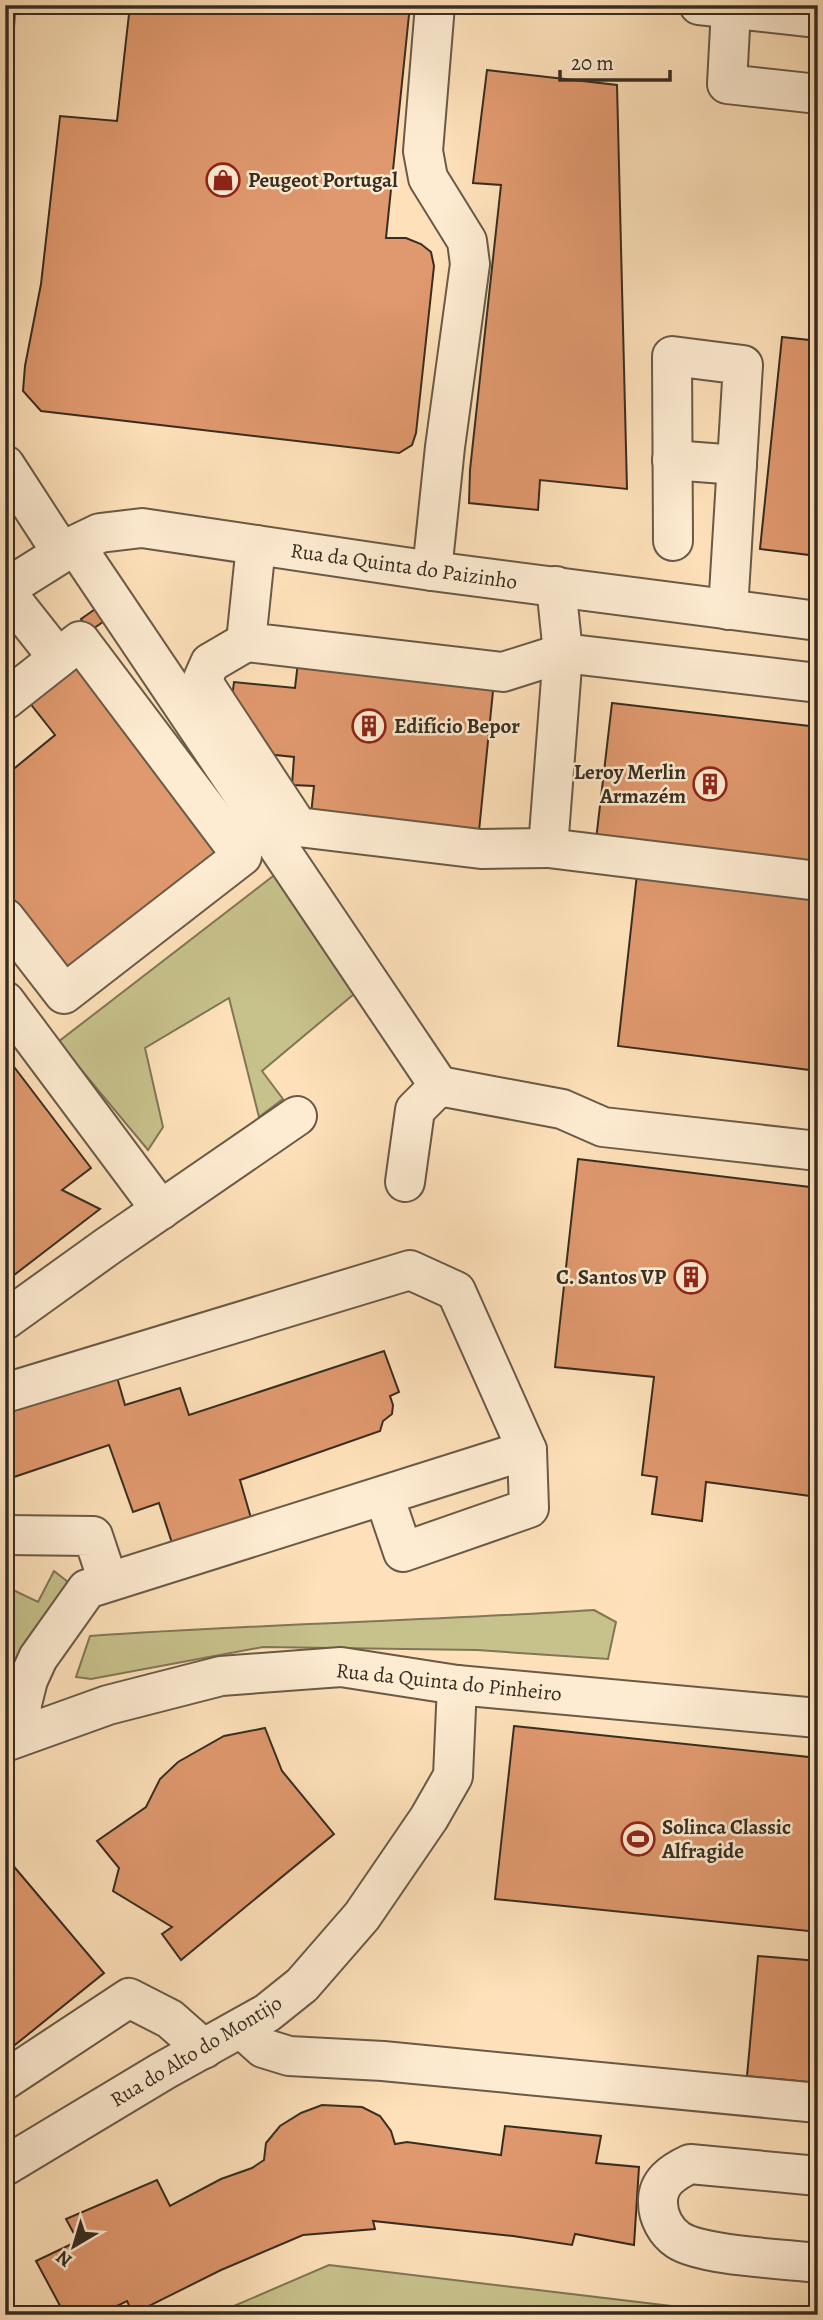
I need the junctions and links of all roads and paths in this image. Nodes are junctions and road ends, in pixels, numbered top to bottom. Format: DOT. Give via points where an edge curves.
graph roads {
  1 [pos="435,5"];
  2 [pos="715,7"];
  3 [pos="818,18"];
  4 [pos="818,94"];
  5 [pos="673,460"];
  6 [pos="5,465"];
  7 [pos="737,465"];
  8 [pos="673,541"];
  9 [pos="256,545"];
  10 [pos="69,549"];
  11 [pos="432,571"];
  12 [pos="556,586"];
  13 [pos="5,590"];
  14 [pos="728,610"];
  15 [pos="818,621"];
  16 [pos="246,642"];
  17 [pos="563,653"];
  18 [pos="58,658"];
  19 [pos="818,683"];
  20 [pos="5,700"];
  21 [pos="548,848"];
  22 [pos="818,881"];
  23 [pos="5,918"];
  24 [pos="5,1001"];
  25 [pos="439,1086"];
  26 [pos="297,1116"];
  27 [pos="818,1151"];
  28 [pos="405,1182"];
  29 [pos="160,1210"];
  30 [pos="5,1320"];
  31 [pos="5,1393"];
  32 [pos="527,1450"];
  33 [pos="384,1496"];
  34 [pos="5,1535"];
  35 [pos="108,1581"];
  36 [pos="457,1685"];
  37 [pos="818,1718"];
  38 [pos="13,1738"];
  39 [pos="241,2028"];
  40 [pos="204,2049"];
  41 [pos="5,2080"];
  42 [pos="818,2103"];
  43 [pos="5,2166"];
  44 [pos="818,2176"];
  45 [pos="818,2263"];
  1 -- 11 [label="street" via="423,151 428,178 467,241 470,264"];
  2 -- 3 [label="street"];
  2 -- 4 [label="street" via="727,84"];
  5 -- 7 [label="street"];
  5 -- 7 [label="street" via="672,356 743,365"];
  5 -- 8 [label="street"];
  6 -- 10 [label="street"];
  7 -- 14 [label="street"];
  9 -- 10 [label="street, Rua da Quinta do Paizinho" via="142,528 100,533"];
  9 -- 11 [label="street, Rua da Quinta do Paizinho"];
  9 -- 16 [label="street"];
  10 -- 13 [label="street, Rua da Quinta do Paizinho"];
  10 -- 25 [label="street"];
  11 -- 12 [label="street, Rua da Quinta do Paizinho"];
  12 -- 14 [label="street, Rua da Quinta do Paizinho"];
  12 -- 17 [label="street"];
  13 -- 18 [label="street"];
  14 -- 15 [label="street, Rua da Quinta do Paizinho"];
  16 -- 17 [label="street" via="503,672"];
  16 -- 21 [label="street" via="209,663 202,681 298,827 481,849"];
  17 -- 19 [label="street"];
  17 -- 21 [label="street"];
  18 -- 20 [label="street"];
  18 -- 23 [label="street" via="80,641 242,856 64,994"];
  21 -- 22 [label="street"];
  24 -- 29 [label="street"];
  25 -- 27 [label="street" via="562,1110 603,1127"];
  25 -- 28 [label="street" via="415,1110"];
  26 -- 29 [label="street"];
  29 -- 30 [label="street"];
  31 -- 32 [label="street" via="410,1270 456,1291"];
  32 -- 33 [label="street"];
  32 -- 33 [label="street" via="528,1508 403,1552"];
  33 -- 35 [label="street"];
  34 -- 35 [label="street" via="93,1536"];
  35 -- 38 [label="street" via="86,1589 38,1658"];
  36 -- 37 [label="street, Rua da Quinta do Pinheiro"];
  36 -- 38 [label="street, Rua da Quinta do Pinheiro" via="341,1667 221,1676 108,1704"];
  36 -- 39 [label="street, Rua do Alto do Montijo" via="453,1776 429,1818 362,1916 302,1985"];
  39 -- 40 [label="street, Rua do Alto do Montijo"];
  39 -- 42 [label="street" via="263,2048 289,2056"];
  40 -- 41 [label="street" via="170,2019 129,1998"];
  40 -- 43 [label="street, Rua do Alto do Montijo"];
  44 -- 45 [label="street" via="690,2164 659,2188 658,2205 664,2226 677,2240 701,2249"];
}
